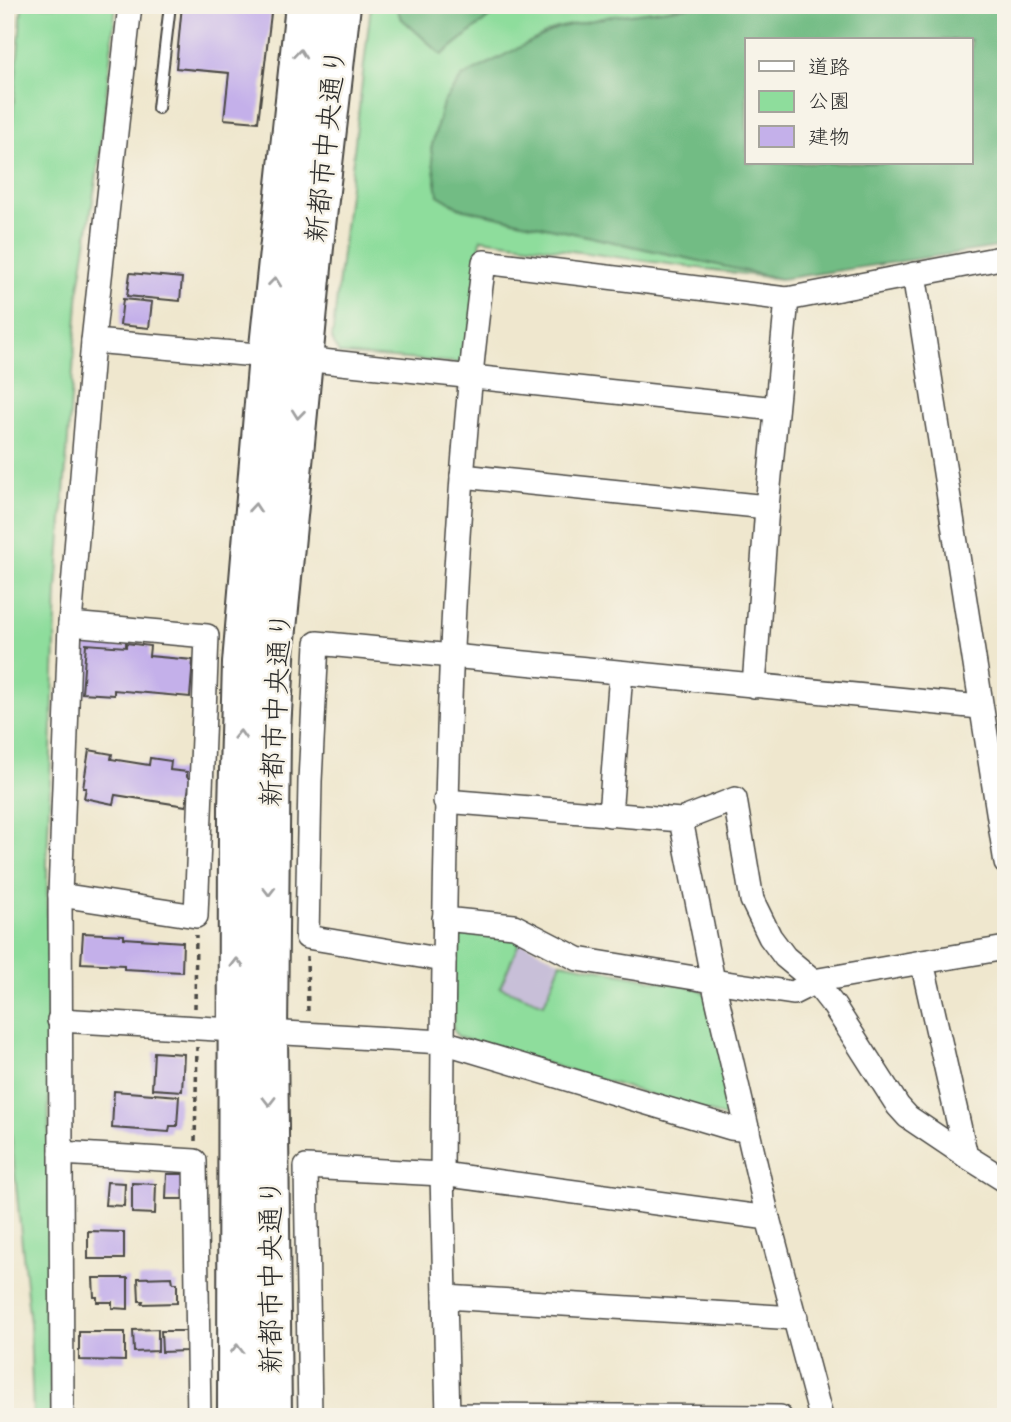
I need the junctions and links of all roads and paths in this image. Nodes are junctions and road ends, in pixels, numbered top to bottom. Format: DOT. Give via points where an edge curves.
graph roads {
  1 [pos="130,5"];
  2 [pos="170,5"];
  3 [pos="305,5"];
  4 [pos="341,5"];
  5 [pos="158,108"];
  6 [pos="1006,257"];
  7 [pos="914,274"];
  8 [pos="787,299"];
  9 [pos="93,341"];
  10 [pos="285,357"];
  11 [pos="469,376"];
  12 [pos="776,409"];
  13 [pos="463,476"];
  14 [pos="767,507"];
  15 [pos="70,624"];
  16 [pos="451,658"];
  17 [pos="621,673"];
  18 [pos="754,686"];
  19 [pos="980,707"];
  20 [pos="445,801"];
  21 [pos="610,815"];
  22 [pos="681,820"];
  23 [pos="1006,863"];
  24 [pos="60,895"];
  25 [pos="196,916"];
  26 [pos="444,919"];
  27 [pos="307,937"];
  28 [pos="1006,948"];
  29 [pos="444,960"];
  30 [pos="922,962"];
  31 [pos="713,981"];
  32 [pos="815,982"];
  33 [pos="195,1014"];
  34 [pos="59,1020"];
  35 [pos="308,1020"];
  36 [pos="253,1032"];
  37 [pos="197,1042"];
  38 [pos="443,1042"];
  39 [pos="748,1129"];
  40 [pos="61,1153"];
  41 [pos="966,1156"];
  42 [pos="195,1161"];
  43 [pos="442,1174"];
  44 [pos="1006,1181"];
  45 [pos="768,1218"];
  46 [pos="445,1297"];
  47 [pos="796,1318"];
  48 [pos="448,1416"];
  49 [pos="62,1417"];
  50 [pos="199,1417"];
  51 [pos="237,1417"];
  52 [pos="272,1417"];
  53 [pos="310,1417"];
  54 [pos="780,1417"];
  55 [pos="821,1417"];
  1 -- 9 [label="street"];
  2 -- 5 [label="lane"];
  10 -- 3 [label="highway, 新都市中央通り, one-way"];
  4 -- 10 [label="highway, 新都市中央通り"];
  6 -- 7 [label="street"];
  7 -- 8 [label="street"];
  7 -- 19 [label="street"];
  8 -- 11 [label="street" via="484,262"];
  8 -- 12 [label="street"];
  9 -- 10 [label="street"];
  9 -- 15 [label="street"];
  10 -- 11 [label="street"];
  10 -- 36 [label="highway, 新都市中央通り" via="242,663 238,807"];
  11 -- 12 [label="street"];
  11 -- 13 [label="street"];
  12 -- 14 [label="street"];
  13 -- 14 [label="street"];
  13 -- 16 [label="street"];
  14 -- 18 [label="street"];
  15 -- 24 [label="street"];
  15 -- 25 [label="street" via="207,636"];
  16 -- 17 [label="street"];
  16 -- 20 [label="street"];
  16 -- 27 [label="street" via="317,643"];
  17 -- 18 [label="street"];
  17 -- 21 [label="street"];
  18 -- 19 [label="street"];
  19 -- 23 [label="street"];
  20 -- 21 [label="street"];
  20 -- 26 [label="street"];
  21 -- 22 [label="street"];
  22 -- 31 [label="street"];
  22 -- 32 [label="street" via="735,799 758,915 785,957"];
  24 -- 25 [label="street"];
  24 -- 34 [label="street"];
  25 -- 33 [label="path"];
  26 -- 29 [label="street"];
  26 -- 31 [label="street" via="514,926 578,959"];
  27 -- 29 [label="street"];
  27 -- 35 [label="path"];
  28 -- 30 [label="street"];
  29 -- 38 [label="street"];
  30 -- 32 [label="street"];
  30 -- 41 [label="street"];
  31 -- 32 [label="street" via="793,993"];
  31 -- 39 [label="street"];
  32 -- 41 [label="street" via="898,1106"];
  34 -- 36 [label="street"];
  34 -- 40 [label="street"];
  36 -- 38 [label="street"];
  51 -- 36 [label="highway, 新都市中央通り, one-way"];
  36 -- 52 [label="highway, 新都市中央通り, one-way"];
  37 -- 42 [label="path"];
  38 -- 39 [label="street"];
  38 -- 43 [label="street"];
  39 -- 45 [label="street"];
  40 -- 42 [label="street"];
  40 -- 49 [label="street"];
  41 -- 44 [label="street"];
  42 -- 50 [label="street"];
  43 -- 45 [label="street"];
  43 -- 46 [label="street"];
  43 -- 53 [label="street" via="306,1167"];
  45 -- 47 [label="street"];
  46 -- 47 [label="street"];
  46 -- 48 [label="street"];
  47 -- 55 [label="street"];
  48 -- 54 [label="street"];
}
